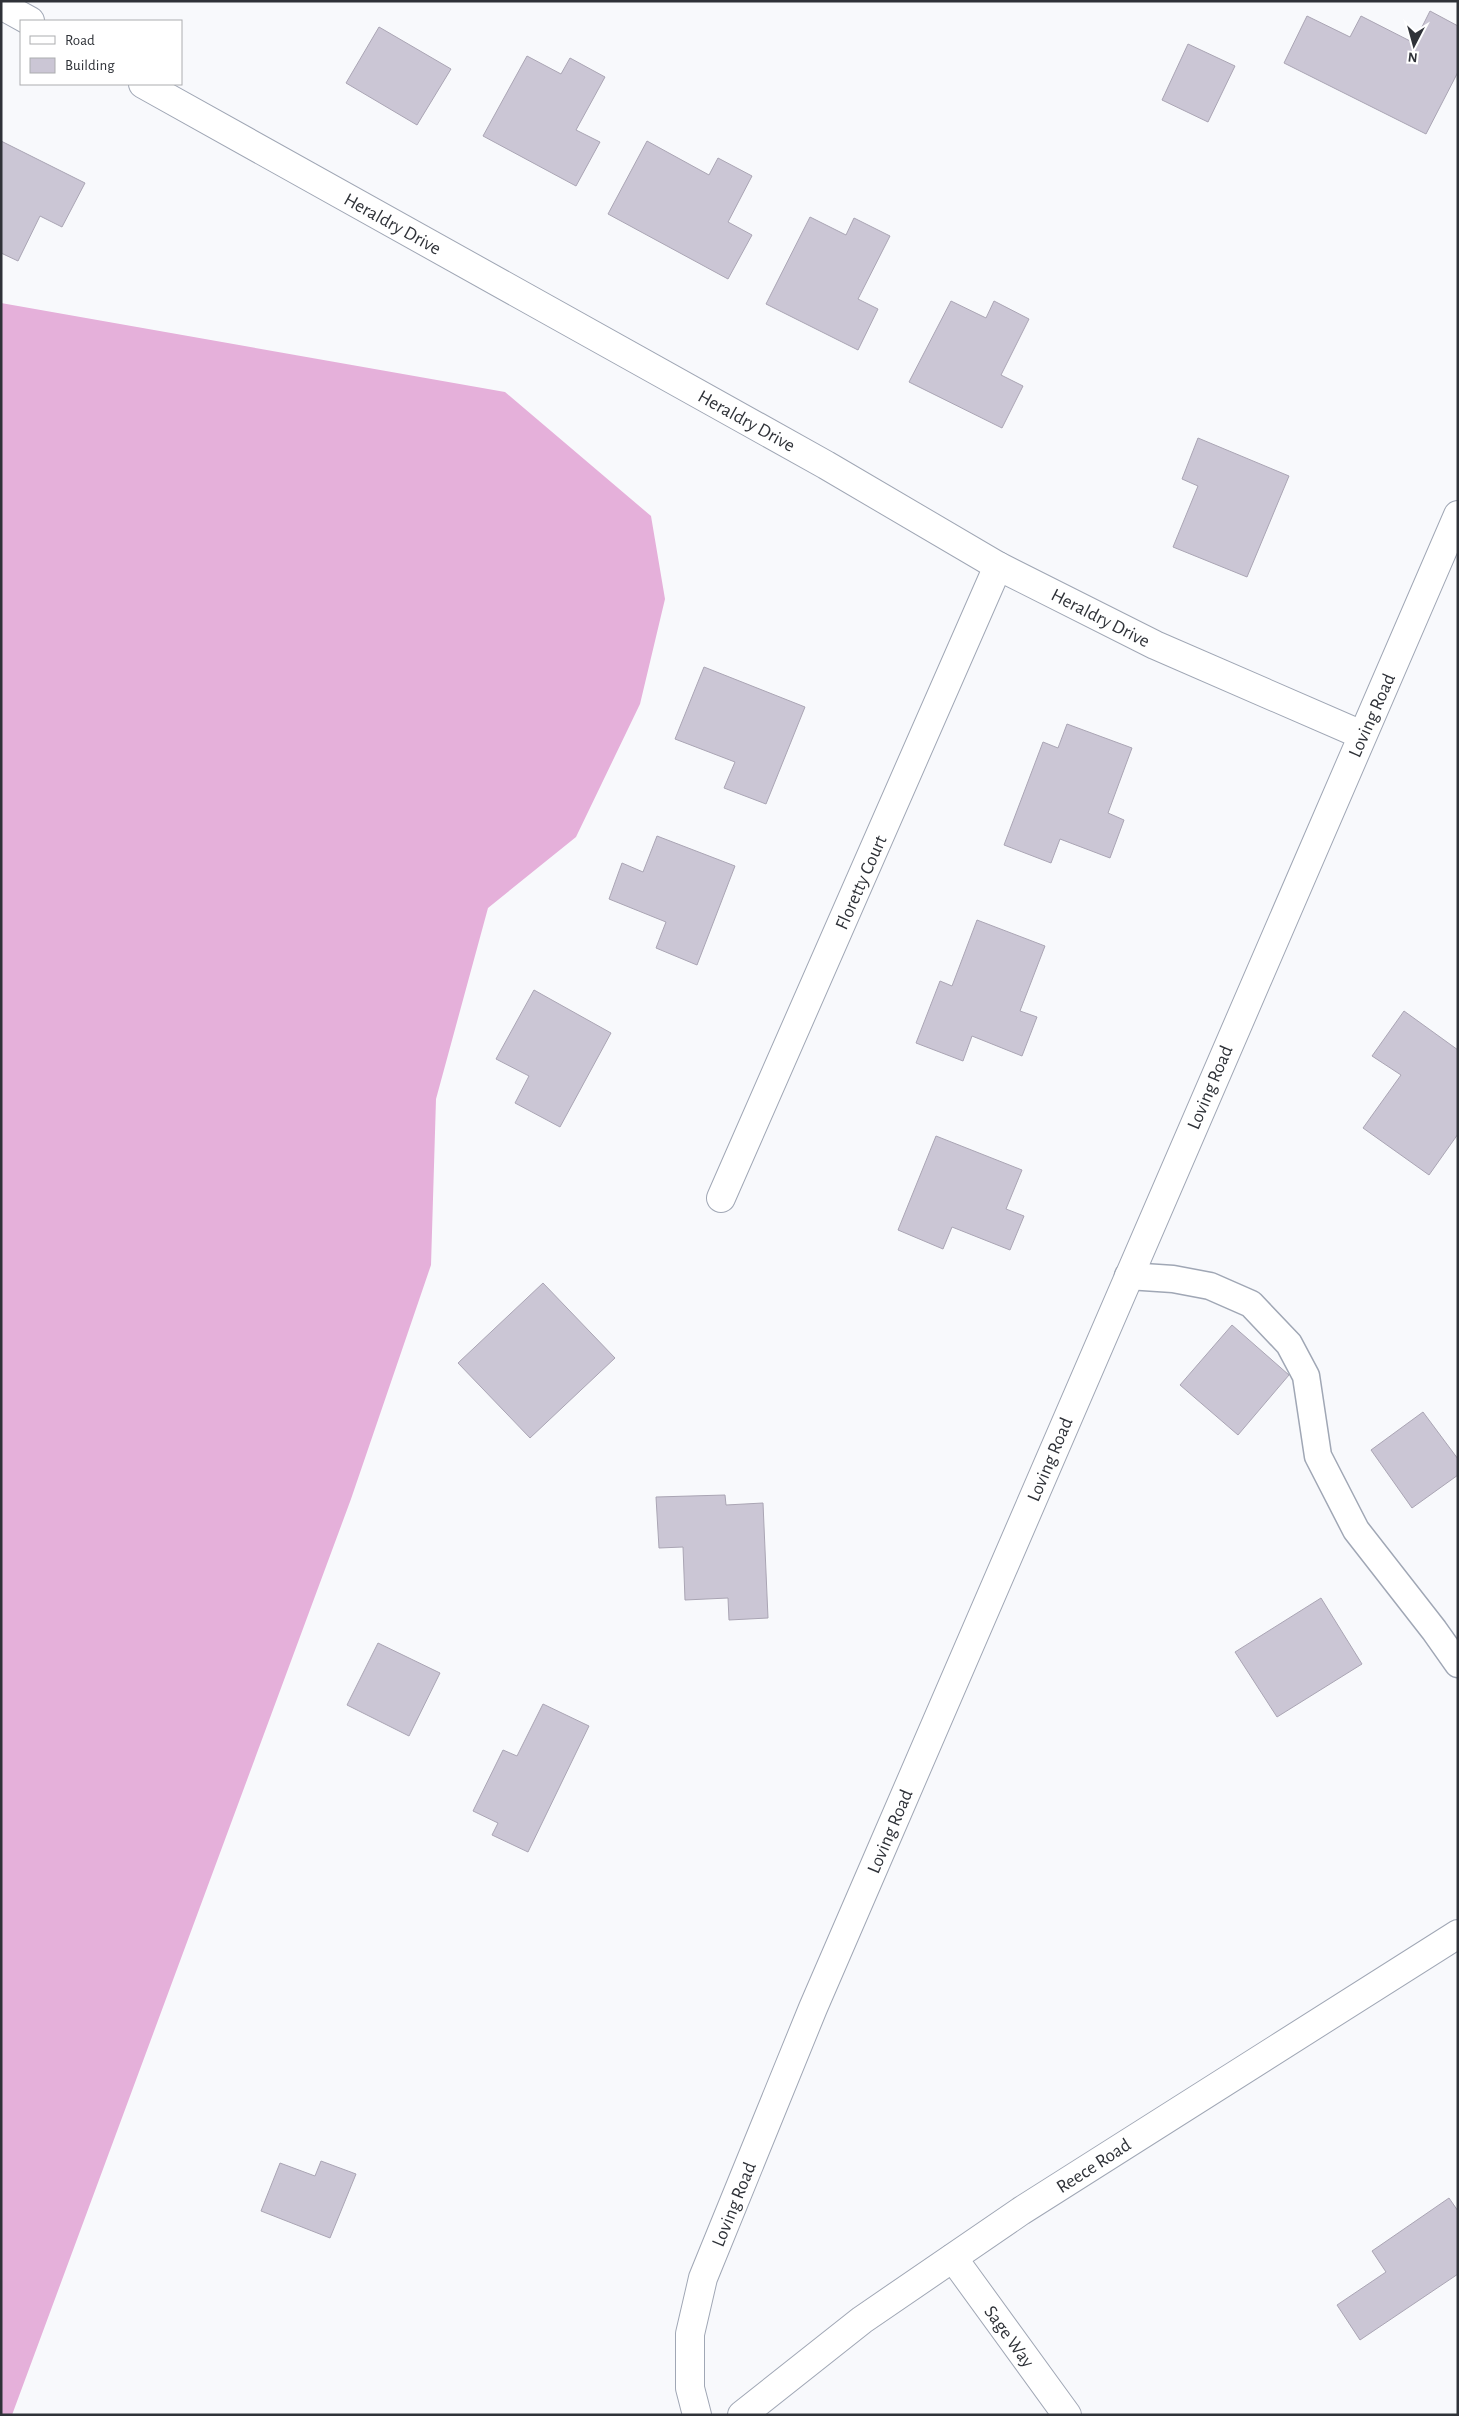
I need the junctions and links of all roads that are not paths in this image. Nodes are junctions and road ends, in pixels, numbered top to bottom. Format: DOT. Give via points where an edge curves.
graph roads {
  1 [pos="1,5"];
  2 [pos="28,20"];
  3 [pos="145,85"];
  4 [pos="1458,515"];
  5 [pos="998,566"];
  6 [pos="1362,735"];
  7 [pos="721,1198"];
  8 [pos="1128,1276"];
  9 [pos="1458,1664"];
  10 [pos="1458,1934"];
  11 [pos="953,2258"];
  12 [pos="697,2415"];
  13 [pos="742,2415"];
  14 [pos="1067,2415"];
  1 -- 2 [label="street"];
  3 -- 5 [label="street, Heraldry Drive" via="817,460"];
  4 -- 6 [label="street, Loving Road"];
  5 -- 6 [label="street, Heraldry Drive" via="1155,645"];
  5 -- 7 [label="street, Floretty Court"];
  6 -- 8 [label="street, Loving Road"];
  8 -- 9 [label="lane" via="1210,1286 1252,1304 1289,1344 1306,1376 1318,1456 1356,1530"];
  8 -- 12 [label="street, Loving Road" via="814,2008 703,2278 690,2334 690,2388"];
  10 -- 11 [label="street, Reece Road" via="1029,2205"];
  11 -- 13 [label="street, Reece Road" via="862,2320"];
  11 -- 14 [label="street, Sage Way"];
}
